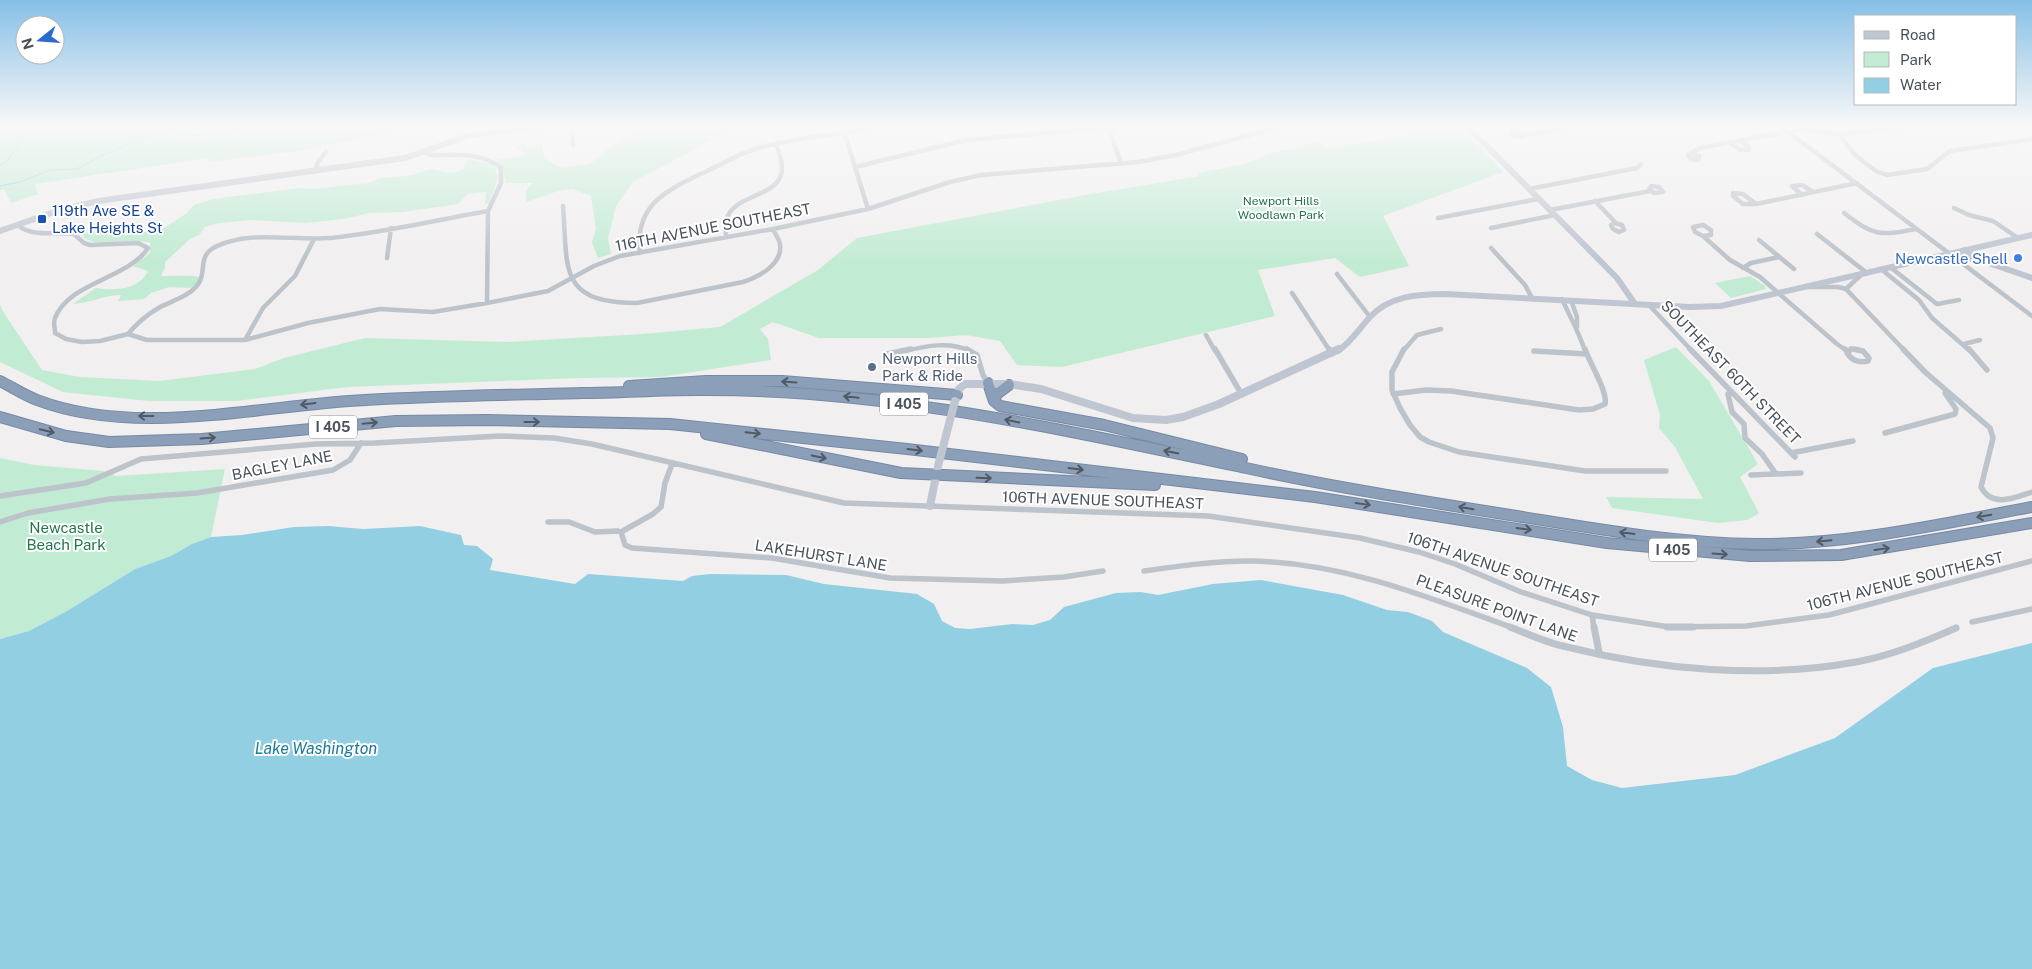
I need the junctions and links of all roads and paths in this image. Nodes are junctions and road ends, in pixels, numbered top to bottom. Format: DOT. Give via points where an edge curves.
graph roads {
  1 [pos="326,170"];
  2 [pos="501,170"];
  3 [pos="710,170"];
  4 [pos="782,170"];
  5 [pos="856,170"];
  6 [pos="1038,170"];
  7 [pos="1511,170"];
  8 [pos="1625,170"];
  9 [pos="1840,170"];
  10 [pos="1875,170"];
  11 [pos="1923,170"];
  12 [pos="315,172"];
  13 [pos="1857,183"];
  14 [pos="1529,189"];
  15 [pos="1650,191"];
  16 [pos="1813,192"];
  17 [pos="1802,194"];
  18 [pos="1538,198"];
  19 [pos="1594,201"];
  20 [pos="1756,204"];
  21 [pos="564,206"];
  22 [pos="1954,208"];
  23 [pos="868,209"];
  24 [pos="488,211"];
  25 [pos="1552,213"];
  26 [pos="1844,213"];
  27 [pos="1438,218"];
  28 [pos="1616,223"];
  29 [pos="17,225"];
  30 [pos="391,228"];
  31 [pos="1490,228"];
  32 [pos="773,229"];
  33 [pos="1916,229"];
  34 [pos="0,231"];
  35 [pos="1816,234"];
  36 [pos="2032,235"];
  37 [pos="1703,236"];
  38 [pos="726,237"];
  39 [pos="2018,238"];
  40 [pos="314,239"];
  41 [pos="1759,240"];
  42 [pos="1491,248"];
  43 [pos="1965,250"];
  44 [pos="640,252"];
  45 [pos="1949,254"];
  46 [pos="1779,257"];
  47 [pos="387,258"];
  48 [pos="1986,262"];
  49 [pos="1890,267"];
  50 [pos="1743,268"];
  51 [pos="1794,269"];
  52 [pos="1882,269"];
  53 [pos="1864,273"];
  54 [pos="1337,274"];
  55 [pos="2032,278"];
  56 [pos="571,281"];
  57 [pos="1807,287"];
  58 [pos="1846,289"];
  59 [pos="1292,293"];
  60 [pos="1780,294"];
  61 [pos="1532,298"];
  62 [pos="1562,299"];
  63 [pos="1571,300"];
  64 [pos="1959,300"];
  65 [pos="487,303"];
  66 [pos="1634,304"];
  67 [pos="1649,305"];
  68 [pos="1370,316"];
  69 [pos="2032,316"];
  70 [pos="1577,327"];
  71 [pos="1441,329"];
  72 [pos="128,334"];
  73 [pos="1206,335"];
  74 [pos="245,340"];
  75 [pos="1980,340"];
  76 [pos="1964,344"];
  77 [pos="1534,350"];
  78 [pos="1848,351"];
  79 [pos="887,354"];
  80 [pos="1332,354"];
  81 [pos="1587,354"];
  82 [pos="1988,370"];
  83 [pos="0,382"];
  84 [pos="988,383"];
  85 [pos="1009,385"];
  86 [pos="1943,390"];
  87 [pos="1731,391"];
  88 [pos="1393,394"];
  89 [pos="426,395"];
  90 [pos="1242,395"];
  91 [pos="956,398"];
  92 [pos="994,401"];
  93 [pos="0,417"];
  94 [pos="670,424"];
  95 [pos="1885,433"];
  96 [pos="1853,440"];
  97 [pos="361,443"];
  98 [pos="672,464"];
  99 [pos="936,471"];
  100 [pos="1666,471"];
  101 [pos="1801,473"];
  102 [pos="1776,474"];
  103 [pos="1751,475"];
  104 [pos="1374,492"];
  105 [pos="2032,492"];
  106 [pos="0,496"];
  107 [pos="1315,498"];
  108 [pos="930,506"];
  109 [pos="2032,507"];
  110 [pos="0,522"];
  111 [pos="548,522"];
  112 [pos="2032,523"];
  113 [pos="621,532"];
  114 [pos="2032,561"];
  115 [pos="1103,571"];
  116 [pos="1144,571"];
  117 [pos="2032,609"];
  118 [pos="1592,615"];
  119 [pos="1972,622"];
  120 [pos="1956,628"];
  121 [pos="1599,652"];
  1 -- 12 [label="main road"];
  2 -- 24 [label="street" via="502,184"];
  3 -- 44 [label="street" via="666,192 650,208 640,226"];
  4 -- 38 [label="street" via="769,188 729,212 725,222"];
  5 -- 23 [label="street"];
  6 -- 23 [label="street, 116TH AVENUE SOUTHEAST" via="972,176"];
  7 -- 14 [label="main road"];
  8 -- 14 [label="street"];
  9 -- 13 [label="street"];
  10 -- 11 [label="street" via="1895,176"];
  12 -- 29 [label="main road" via="106,199"];
  13 -- 16 [label="street"];
  13 -- 33 [label="street"];
  14 -- 18 [label="main road"];
  15 -- 19 [label="street"];
  16 -- 17 [label="street"];
  16 -- 17 [label="street" via="1802,185 1794,185 1794,189"];
  17 -- 20 [label="street"];
  18 -- 25 [label="main road"];
  18 -- 27 [label="street"];
  19 -- 25 [label="street"];
  19 -- 28 [label="street"];
  20 -- 20 [label="street" via="1743,204 1733,193 1743,194"];
  21 -- 56 [label="street"];
  22 -- 39 [label="street" via="1993,221"];
  23 -- 32 [label="street, 116TH AVENUE SOUTHEAST"];
  24 -- 30 [label="street"];
  24 -- 65 [label="street"];
  25 -- 31 [label="street"];
  25 -- 66 [label="main road" via="1620,282"];
  26 -- 33 [label="street" via="1874,234"];
  29 -- 34 [label="main road"];
  29 -- 72 [label="street, 116TH AVENUE SOUTHEAST" via="33,233 74,234 90,245 147,246 142,258 92,284 65,305 53,322 55,333 73,341 92,342"];
  30 -- 40 [label="street"];
  30 -- 47 [label="street"];
  32 -- 38 [label="street, 116TH AVENUE SOUTHEAST"];
  32 -- 56 [label="street" via="780,246 777,256 761,274 743,282 630,304 593,296"];
  33 -- 45 [label="street"];
  35 -- 53 [label="street"];
  36 -- 39 [label="main road"];
  37 -- 50 [label="street" via="1726,258"];
  38 -- 44 [label="street, 116TH AVENUE SOUTHEAST"];
  39 -- 43 [label="main road"];
  40 -- 72 [label="street" via="248,238 218,246 208,252 201,267 203,276 194,290 158,309"];
  40 -- 74 [label="street" via="295,276 263,308"];
  41 -- 46 [label="street"];
  42 -- 61 [label="street" via="1525,285"];
  43 -- 45 [label="main road"];
  43 -- 48 [label="main road"];
  44 -- 56 [label="street, 116TH AVENUE SOUTHEAST" via="606,261"];
  45 -- 48 [label="main road"];
  45 -- 49 [label="main road"];
  45 -- 69 [label="street"];
  46 -- 50 [label="street"];
  46 -- 51 [label="street"];
  48 -- 55 [label="main road"];
  49 -- 52 [label="main road"];
  49 -- 64 [label="street" via="1937,304"];
  50 -- 60 [label="street"];
  52 -- 53 [label="main road"];
  52 -- 76 [label="street"];
  53 -- 57 [label="main road"];
  53 -- 58 [label="street"];
  54 -- 68 [label="street"];
  56 -- 65 [label="street, 116TH AVENUE SOUTHEAST" via="542,293"];
  57 -- 58 [label="street"];
  57 -- 60 [label="main road"];
  58 -- 86 [label="street"];
  59 -- 80 [label="street"];
  60 -- 67 [label="main road" via="1721,306"];
  60 -- 78 [label="street"];
  61 -- 62 [label="main road"];
  61 -- 68 [label="main road" via="1428,294 1394,301"];
  62 -- 63 [label="main road"];
  62 -- 70 [label="street"];
  63 -- 66 [label="main road"];
  63 -- 70 [label="street"];
  65 -- 74 [label="street, 116TH AVENUE SOUTHEAST" via="433,312 380,309"];
  66 -- 67 [label="main road"];
  67 -- 87 [label="street, SOUTHEAST 60TH STREET"];
  68 -- 80 [label="main road" via="1354,339"];
  70 -- 81 [label="street"];
  71 -- 88 [label="street" via="1421,332 1409,342 1391,373"];
  72 -- 74 [label="street, 116TH AVENUE SOUTHEAST" via="147,340"];
  73 -- 90 [label="street"];
  75 -- 76 [label="street"];
  76 -- 82 [label="street"];
  77 -- 81 [label="street"];
  79 -- 84 [label="street" via="940,346 963,347 977,355"];
  80 -- 90 [label="main road"];
  81 -- 88 [label="street" via="1604,388 1606,400 1600,407 1586,410 1452,391"];
  89 -- 83 [label="highway, I 405, one-way" via="218,414 122,416 39,400"];
  84 -- 85 [label="main road"];
  84 -- 91 [label="main road" via="965,384"];
  84 -- 92 [label="highway"];
  85 -- 90 [label="main road" via="1050,392 1128,418 1157,421 1182,418"];
  85 -- 92 [label="highway" via="997,394"];
  86 -- 95 [label="street" via="1956,413"];
  86 -- 105 [label="street" via="1986,424 1994,435 1981,487 1986,496 1998,501"];
  87 -- 96 [label="street, SOUTHEAST 60TH STREET" via="1793,455"];
  87 -- 102 [label="street" via="1728,394 1732,412 1744,424 1747,441 1762,454"];
  88 -- 100 [label="street" via="1416,433 1450,450 1585,471"];
  91 -- 89 [label="highway, one-way" via="757,380 590,389 454,390"];
  104 -- 89 [label="highway, I 405, one-way" via="971,412 850,397 697,390"];
  91 -- 99 [label="main road, bridge"];
  92 -- 104 [label="highway" via="1000,406 1104,424"];
  93 -- 94 [label="highway, I 405, one-way" via="66,436 109,442 248,435 396,421"];
  94 -- 99 [label="highway, one-way" via="676,429 867,467"];
  94 -- 107 [label="highway, I 405, one-way"];
  97 -- 98 [label="street, 106TH AVENUE SOUTHEAST" via="491,436 546,438 592,444"];
  97 -- 106 [label="street, 106TH AVENUE SOUTHEAST" via="141,459 92,481"];
  97 -- 110 [label="street, BAGLEY LANE" via="354,457 338,468 197,493 110,499 28,513"];
  98 -- 108 [label="street, 106TH AVENUE SOUTHEAST" via="844,503"];
  98 -- 113 [label="street" via="664,483 661,507"];
  99 -- 107 [label="highway, one-way" via="1126,483 1289,499"];
  99 -- 108 [label="main road"];
  101 -- 102 [label="street"];
  102 -- 103 [label="street"];
  109 -- 104 [label="highway, I 405, one-way" via="1855,538 1762,544 1602,530"];
  107 -- 112 [label="highway, I 405, one-way" via="1607,543 1750,556 1841,555"];
  108 -- 118 [label="street, 106TH AVENUE SOUTHEAST" via="1208,516 1360,538 1419,552"];
  111 -- 113 [label="street" via="569,522 595,532"];
  113 -- 115 [label="street, LAKEHURST LANE" via="623,543 632,548 772,558 890,578 1002,581"];
  114 -- 118 [label="street, 106TH AVENUE SOUTHEAST" via="1829,615 1789,621 1686,628"];
  116 -- 121 [label="street, PLEASURE POINT LANE" via="1198,563 1250,561 1332,570 1426,595 1565,647"];
  117 -- 119 [label="street"];
  118 -- 121 [label="street"];
  120 -- 121 [label="street, PLEASURE POINT LANE" via="1923,643 1865,659 1810,668 1715,671"];
}
